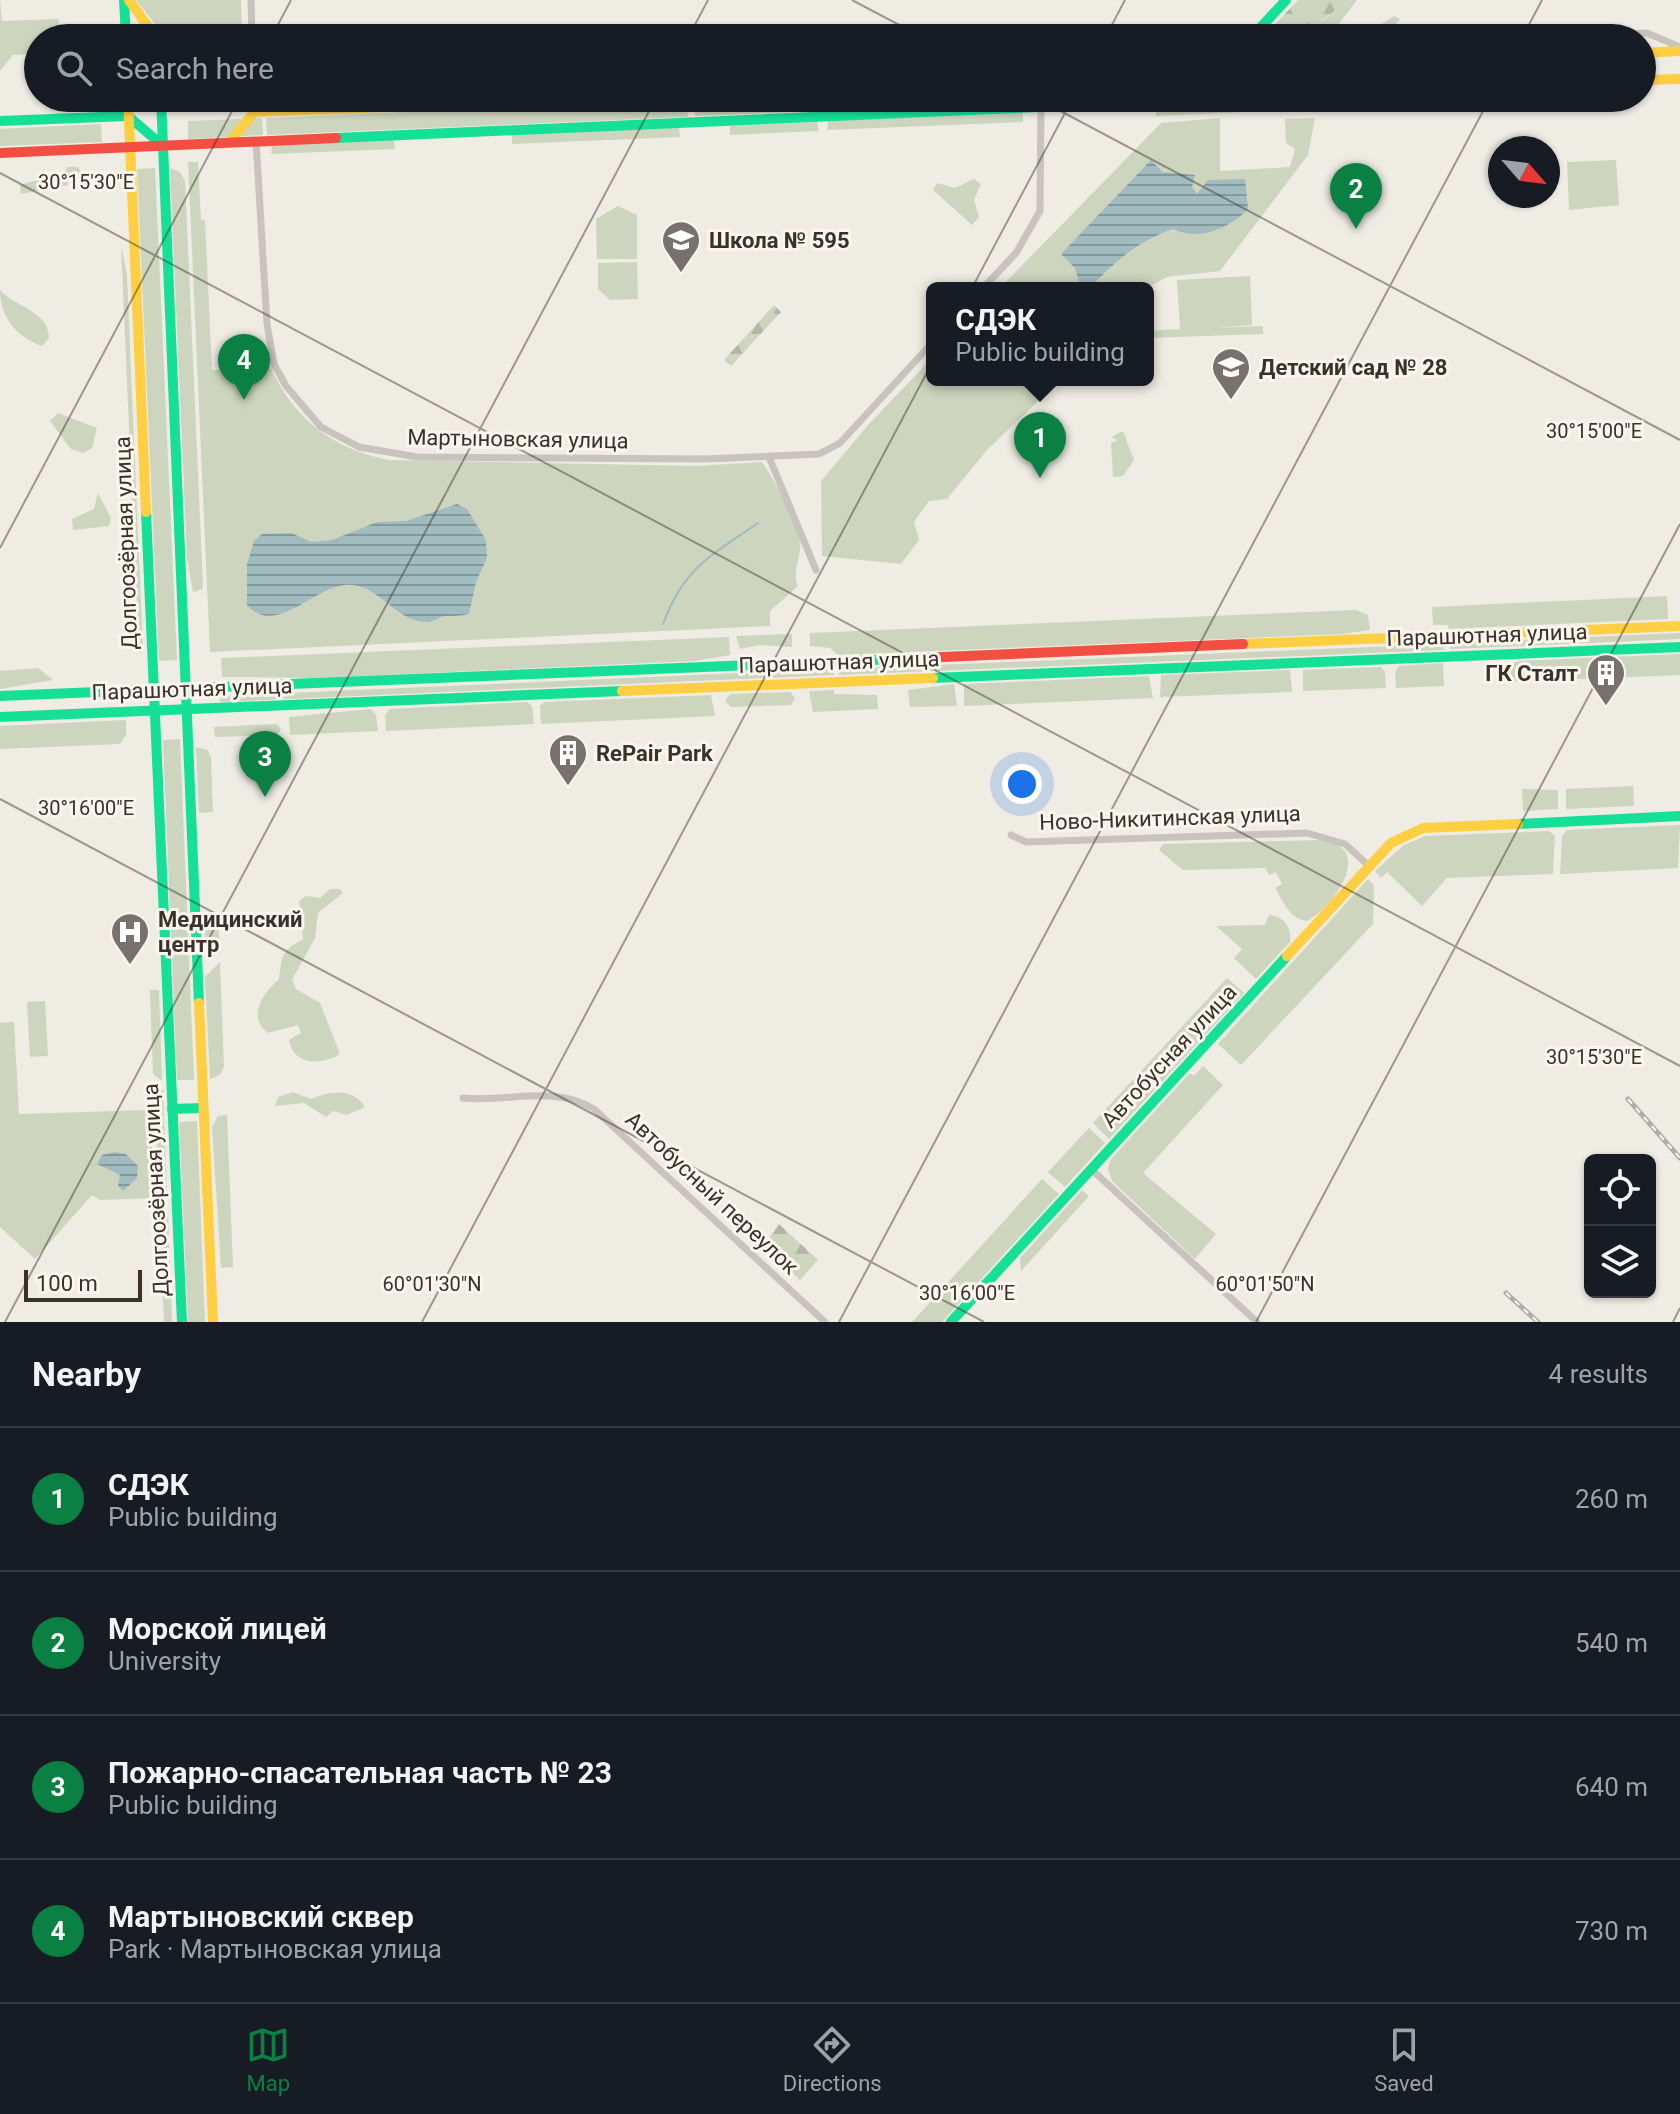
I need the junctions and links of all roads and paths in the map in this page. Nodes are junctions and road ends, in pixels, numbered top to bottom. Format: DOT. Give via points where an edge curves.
graph roads {
  1 [pos="126,0"];
  2 [pos="251,0"];
  3 [pos="1286,0"];
  4 [pos="126,24"];
  5 [pos="145,24"];
  6 [pos="252,24"];
  7 [pos="1264,24"];
  8 [pos="1656,37"];
  9 [pos="1680,49"];
  10 [pos="1656,52"];
  11 [pos="1680,79"];
  12 [pos="1656,80"];
  13 [pos="128,112"];
  14 [pos="161,112"];
  15 [pos="254,112"];
  16 [pos="840,112"];
  17 [pos="1041,112"];
  18 [pos="128,116"];
  19 [pos="0,121"];
  20 [pos="256,141"];
  21 [pos="230,142"];
  22 [pos="162,145"];
  23 [pos="129,147"];
  24 [pos="0,153"];
  25 [pos="989,282"];
  26 [pos="926,349"];
  27 [pos="769,457"];
  28 [pos="816,570"];
  29 [pos="1680,626"];
  30 [pos="1680,647"];
  31 [pos="185,690"];
  32 [pos="152,691"];
  33 [pos="0,696"];
  34 [pos="153,711"];
  35 [pos="186,711"];
  36 [pos="0,717"];
  37 [pos="1680,816"];
  38 [pos="1011,835"];
  39 [pos="1369,866"];
  40 [pos="463,1098"];
  41 [pos="202,1108"];
  42 [pos="172,1109"];
  43 [pos="1091,1169"];
  44 [pos="182,1322"];
  45 [pos="213,1322"];
  46 [pos="825,1322"];
  47 [pos="951,1322"];
  48 [pos="1257,1322"];
  1 -- 4 [label="main road"];
  1 -- 5 [label="main road"];
  2 -- 6 [label="street"];
  3 -- 7 [label="main road"];
  8 -- 9 [label="street"];
  9 -- 10 [label="main road"];
  11 -- 12 [label="main road"];
  13 -- 18 [label="main road, Долгоозёрная улица"];
  14 -- 22 [label="main road"];
  15 -- 21 [label="main road"];
  16 -- 20 [label="main road"];
  17 -- 25 [label="street" via="1040,211 1016,253"];
  18 -- 19 [label="main road"];
  18 -- 22 [label="main road"];
  18 -- 23 [label="main road, Долгоозёрная улица"];
  20 -- 21 [label="main road"];
  20 -- 27 [label="street, Мартыновская улица" via="270,351 286,386 333,435 374,451 417,457"];
  21 -- 22 [label="main road"];
  22 -- 23 [label="main road"];
  22 -- 31 [label="main road"];
  23 -- 24 [label="main road"];
  23 -- 32 [label="main road, Долгоозёрная улица"];
  26 -- 27 [label="street, Мартыновская улица" via="831,449"];
  27 -- 28 [label="street"];
  29 -- 31 [label="main road, Парашютная улица"];
  30 -- 35 [label="main road, Парашютная улица"];
  31 -- 32 [label="main road, Парашютная улица"];
  31 -- 35 [label="main road"];
  32 -- 33 [label="main road, Парашютная улица"];
  32 -- 34 [label="main road, Долгоозёрная улица"];
  34 -- 35 [label="main road, Парашютная улица"];
  34 -- 36 [label="main road, Парашютная улица"];
  34 -- 42 [label="main road, Долгоозёрная улица"];
  35 -- 41 [label="main road"];
  37 -- 39 [label="main road, Автобусная улица" via="1423,828 1391,843"];
  38 -- 39 [label="street, Ново-Никитинская улица" via="1026,842 1307,833 1345,844"];
  39 -- 43 [label="main road, Автобусная улица"];
  40 -- 46 [label="street, Автобусный переулок" via="570,1097 611,1123"];
  41 -- 42 [label="main road"];
  41 -- 45 [label="main road"];
  42 -- 44 [label="main road, Долгоозёрная улица"];
  43 -- 47 [label="main road, Автобусная улица"];
  43 -- 48 [label="street"];
}
